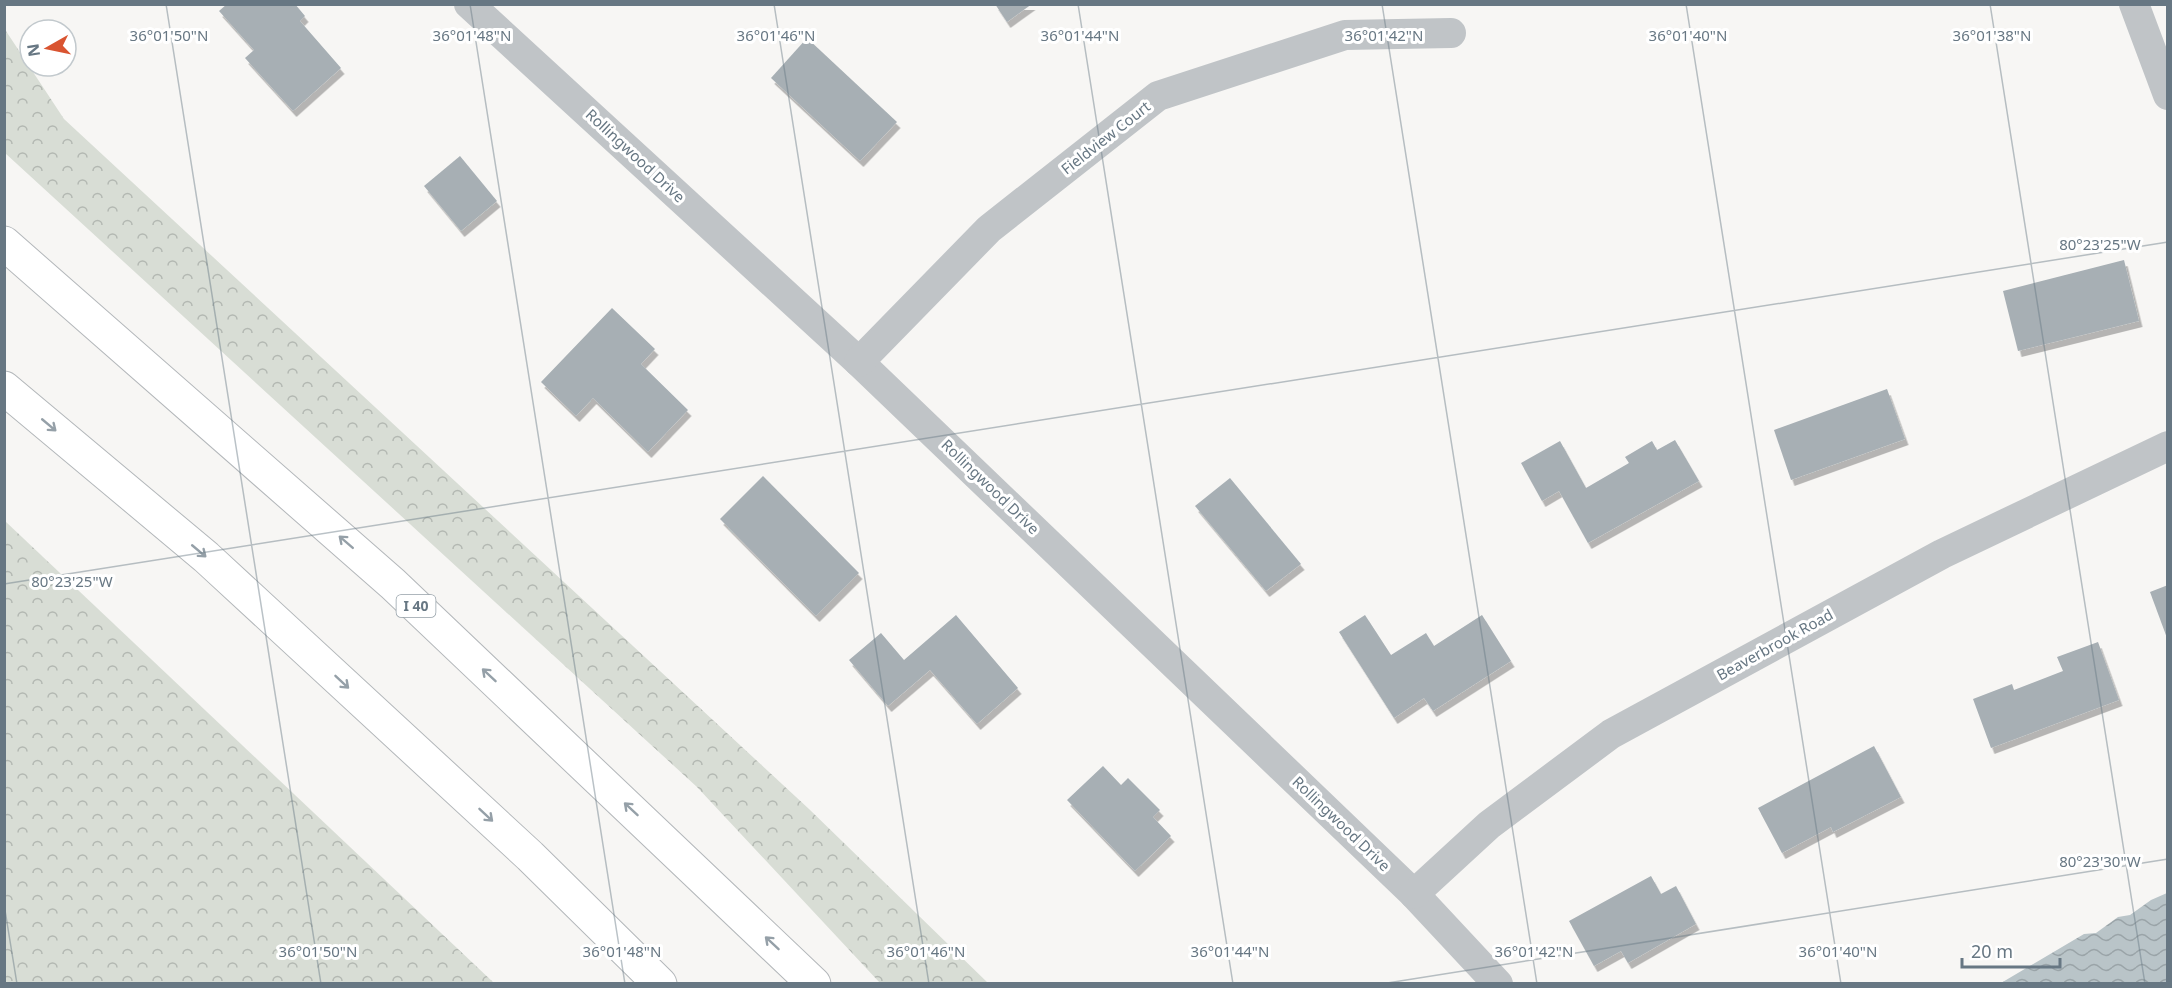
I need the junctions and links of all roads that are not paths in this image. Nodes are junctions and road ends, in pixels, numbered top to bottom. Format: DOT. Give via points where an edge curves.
graph roads {
  1 [pos="470,4"];
  2 [pos="2134,4"];
  3 [pos="1451,33"];
  4 [pos="2168,95"];
  5 [pos="4,243"];
  6 [pos="859,362"];
  7 [pos="4,388"];
  8 [pos="2168,446"];
  9 [pos="1414,894"];
  10 [pos="660,984"];
  11 [pos="814,984"];
  12 [pos="1498,984"];
  1 -- 6 [label="street, Rollingwood Drive"];
  2 -- 4 [label="street"];
  3 -- 6 [label="street, Fieldview Court" via="1345,35 1158,96 989,229"];
  11 -- 5 [label="highway, I 40, one-way" via="393,584"];
  6 -- 9 [label="street, Rollingwood Drive"];
  7 -- 10 [label="highway, one-way" via="206,557 530,856"];
  8 -- 9 [label="street, Beaverbrook Road" via="1942,554 1611,734 1489,825"];
  9 -- 12 [label="street, Rollingwood Drive"];
}
